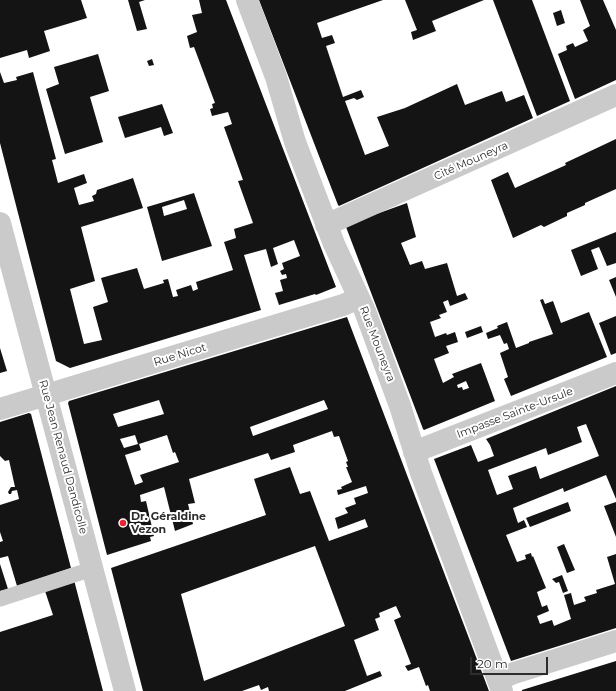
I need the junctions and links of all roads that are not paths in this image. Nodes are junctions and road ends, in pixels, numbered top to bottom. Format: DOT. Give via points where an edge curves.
graph roads {
  1 [pos="247,0"];
  2 [pos="616,95"];
  3 [pos="0,223"];
  4 [pos="326,225"];
  5 [pos="359,298"];
  6 [pos="616,373"];
  7 [pos="46,395"];
  8 [pos="0,409"];
  9 [pos="414,452"];
  10 [pos="92,569"];
  11 [pos="0,599"];
  12 [pos="616,642"];
  13 [pos="500,685"];
  14 [pos="125,691"];
  1 -- 4 [label="street, Rue Mouneyra"];
  2 -- 4 [label="street, Cité Mouneyra"];
  3 -- 7 [label="street, Rue Jean Renaud Dandicolle"];
  4 -- 5 [label="street, Rue Mouneyra"];
  5 -- 7 [label="street, Rue Nicot"];
  5 -- 9 [label="street, Rue Mouneyra" via="400,406"];
  6 -- 9 [label="street, Impasse Sainte-Ursule"];
  7 -- 8 [label="street, Rue Nicot"];
  7 -- 10 [label="street, Rue Jean Renaud Dandicolle"];
  9 -- 13 [label="street, Rue Mouneyra"];
  10 -- 11 [label="lane"];
  10 -- 14 [label="street, Rue Jean Renaud Dandicolle"];
  12 -- 13 [label="street" via="514,674"];
}
